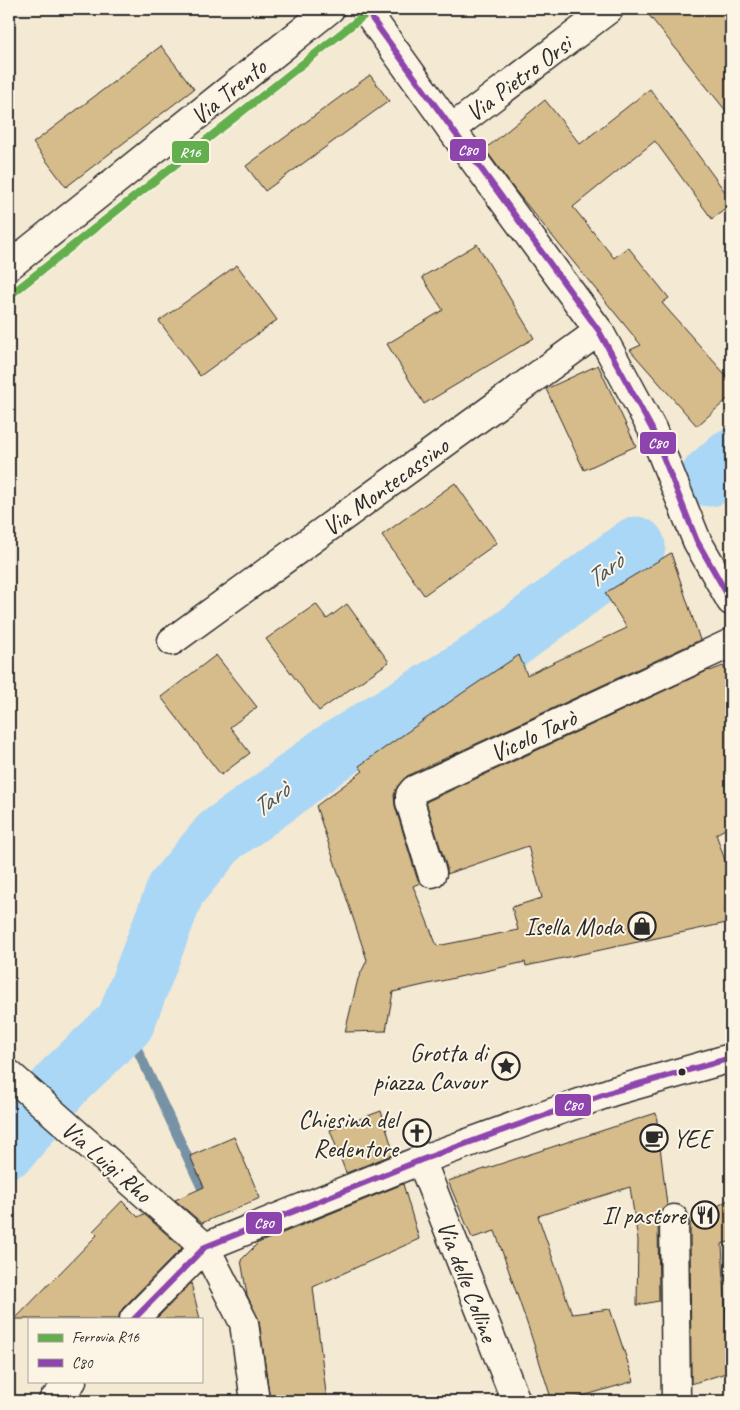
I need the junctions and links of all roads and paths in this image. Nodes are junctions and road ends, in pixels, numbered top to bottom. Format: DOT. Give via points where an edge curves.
graph roads {
  1 [pos="330,9"];
  2 [pos="365,9"];
  3 [pos="609,9"];
  4 [pos="450,129"];
  5 [pos="9,266"];
  6 [pos="599,331"];
  7 [pos="731,601"];
  8 [pos="172,641"];
  9 [pos="731,643"];
  10 [pos="432,873"];
  11 [pos="731,1058"];
  12 [pos="9,1074"];
  13 [pos="421,1160"];
  14 [pos="674,1218"];
  15 [pos="205,1247"];
  16 [pos="135,1318"];
  17 [pos="71,1382"];
  18 [pos="53,1401"];
  19 [pos="255,1401"];
  20 [pos="516,1401"];
  21 [pos="676,1401"];
  1 -- 5 [label="street, Via Trento"];
  2 -- 4 [label="street"];
  3 -- 4 [label="street, Via Pietro Orsi"];
  4 -- 6 [label="street"];
  6 -- 7 [label="street" via="652,429 697,541"];
  6 -- 8 [label="street, Via Montecassino"];
  9 -- 10 [label="street, Vicolo Tarò" via="414,790 410,802"];
  11 -- 13 [label="street" via="614,1091"];
  12 -- 15 [label="street, Via Luigi Rho"];
  13 -- 15 [label="street"];
  13 -- 20 [label="street, Via delle Colline"];
  14 -- 21 [label="street"];
  15 -- 16 [label="street"];
  15 -- 19 [label="street" via="244,1324"];
  17 -- 18 [label="street"];
}
